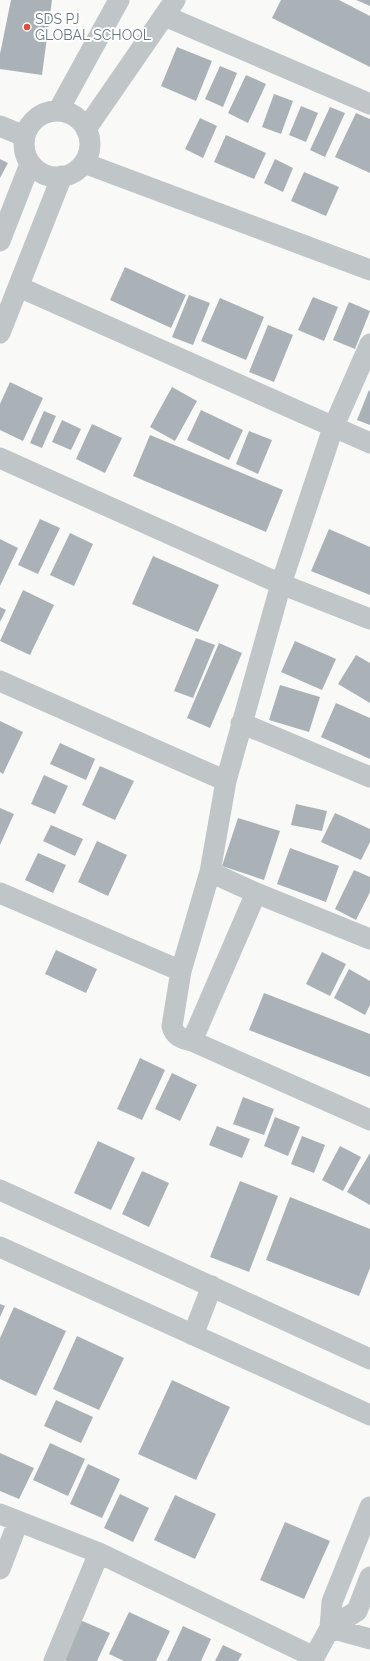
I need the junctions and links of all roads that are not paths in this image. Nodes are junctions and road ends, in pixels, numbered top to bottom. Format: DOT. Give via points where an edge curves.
graph roads {
  1 [pos="120,0"];
  2 [pos="170,8"];
  3 [pos="370,104"];
  4 [pos="58,111"];
  5 [pos="0,126"];
  6 [pos="86,129"];
  7 [pos="24,136"];
  8 [pos="84,163"];
  9 [pos="30,164"];
  10 [pos="62,176"];
  11 [pos="0,241"];
  12 [pos="370,270"];
  13 [pos="19,287"];
  14 [pos="0,333"];
  15 [pos="370,344"];
  16 [pos="333,428"];
  17 [pos="370,443"];
  18 [pos="0,458"];
  19 [pos="281,584"];
  20 [pos="370,619"];
  21 [pos="0,681"];
  22 [pos="241,723"];
  23 [pos="370,777"];
  24 [pos="226,781"];
  25 [pos="210,872"];
  26 [pos="0,893"];
  27 [pos="256,893"];
  28 [pos="370,939"];
  29 [pos="181,970"];
  30 [pos="192,1041"];
  31 [pos="370,1120"];
  32 [pos="0,1190"];
  33 [pos="0,1247"];
  34 [pos="212,1286"];
  35 [pos="193,1335"];
  36 [pos="370,1358"];
  37 [pos="370,1415"];
  38 [pos="370,1506"];
  39 [pos="9,1518"];
  40 [pos="99,1554"];
  41 [pos="0,1569"];
  42 [pos="370,1577"];
  43 [pos="330,1628"];
  44 [pos="370,1639"];
  45 [pos="313,1659"];
  46 [pos="54,1661"];
  1 -- 4 [label="street"];
  2 -- 3 [label="street"];
  2 -- 6 [label="street"];
  4 -- 6 [label="street" via="75,116"];
  4 -- 7 [label="street" via="48,112 33,120"];
  5 -- 7 [label="street"];
  6 -- 8 [label="street" via="90,146"];
  7 -- 9 [label="street" via="25,154"];
  8 -- 10 [label="street" via="71,174"];
  8 -- 12 [label="street"];
  9 -- 10 [label="street" via="39,172 50,176"];
  9 -- 11 [label="street"];
  10 -- 13 [label="street"];
  13 -- 14 [label="street"];
  13 -- 16 [label="street"];
  15 -- 16 [label="street"];
  16 -- 17 [label="street"];
  16 -- 19 [label="street"];
  18 -- 19 [label="street"];
  19 -- 20 [label="street"];
  19 -- 22 [label="street"];
  21 -- 24 [label="street"];
  22 -- 23 [label="street"];
  22 -- 24 [label="street"];
  24 -- 25 [label="street"];
  25 -- 27 [label="street"];
  25 -- 29 [label="street"];
  26 -- 29 [label="street"];
  27 -- 28 [label="street"];
  27 -- 30 [label="street"];
  29 -- 30 [label="street" via="172,1028 179,1037"];
  30 -- 31 [label="street"];
  32 -- 34 [label="street"];
  33 -- 35 [label="street"];
  34 -- 35 [label="street"];
  34 -- 36 [label="street"];
  35 -- 37 [label="street"];
  38 -- 43 [label="street" via="332,1602"];
  39 -- 40 [label="street"];
  39 -- 41 [label="street"];
  40 -- 45 [label="street"];
  40 -- 46 [label="street"];
  42 -- 43 [label="street" via="356,1611"];
  43 -- 44 [label="street"];
  43 -- 45 [label="street"];
}
